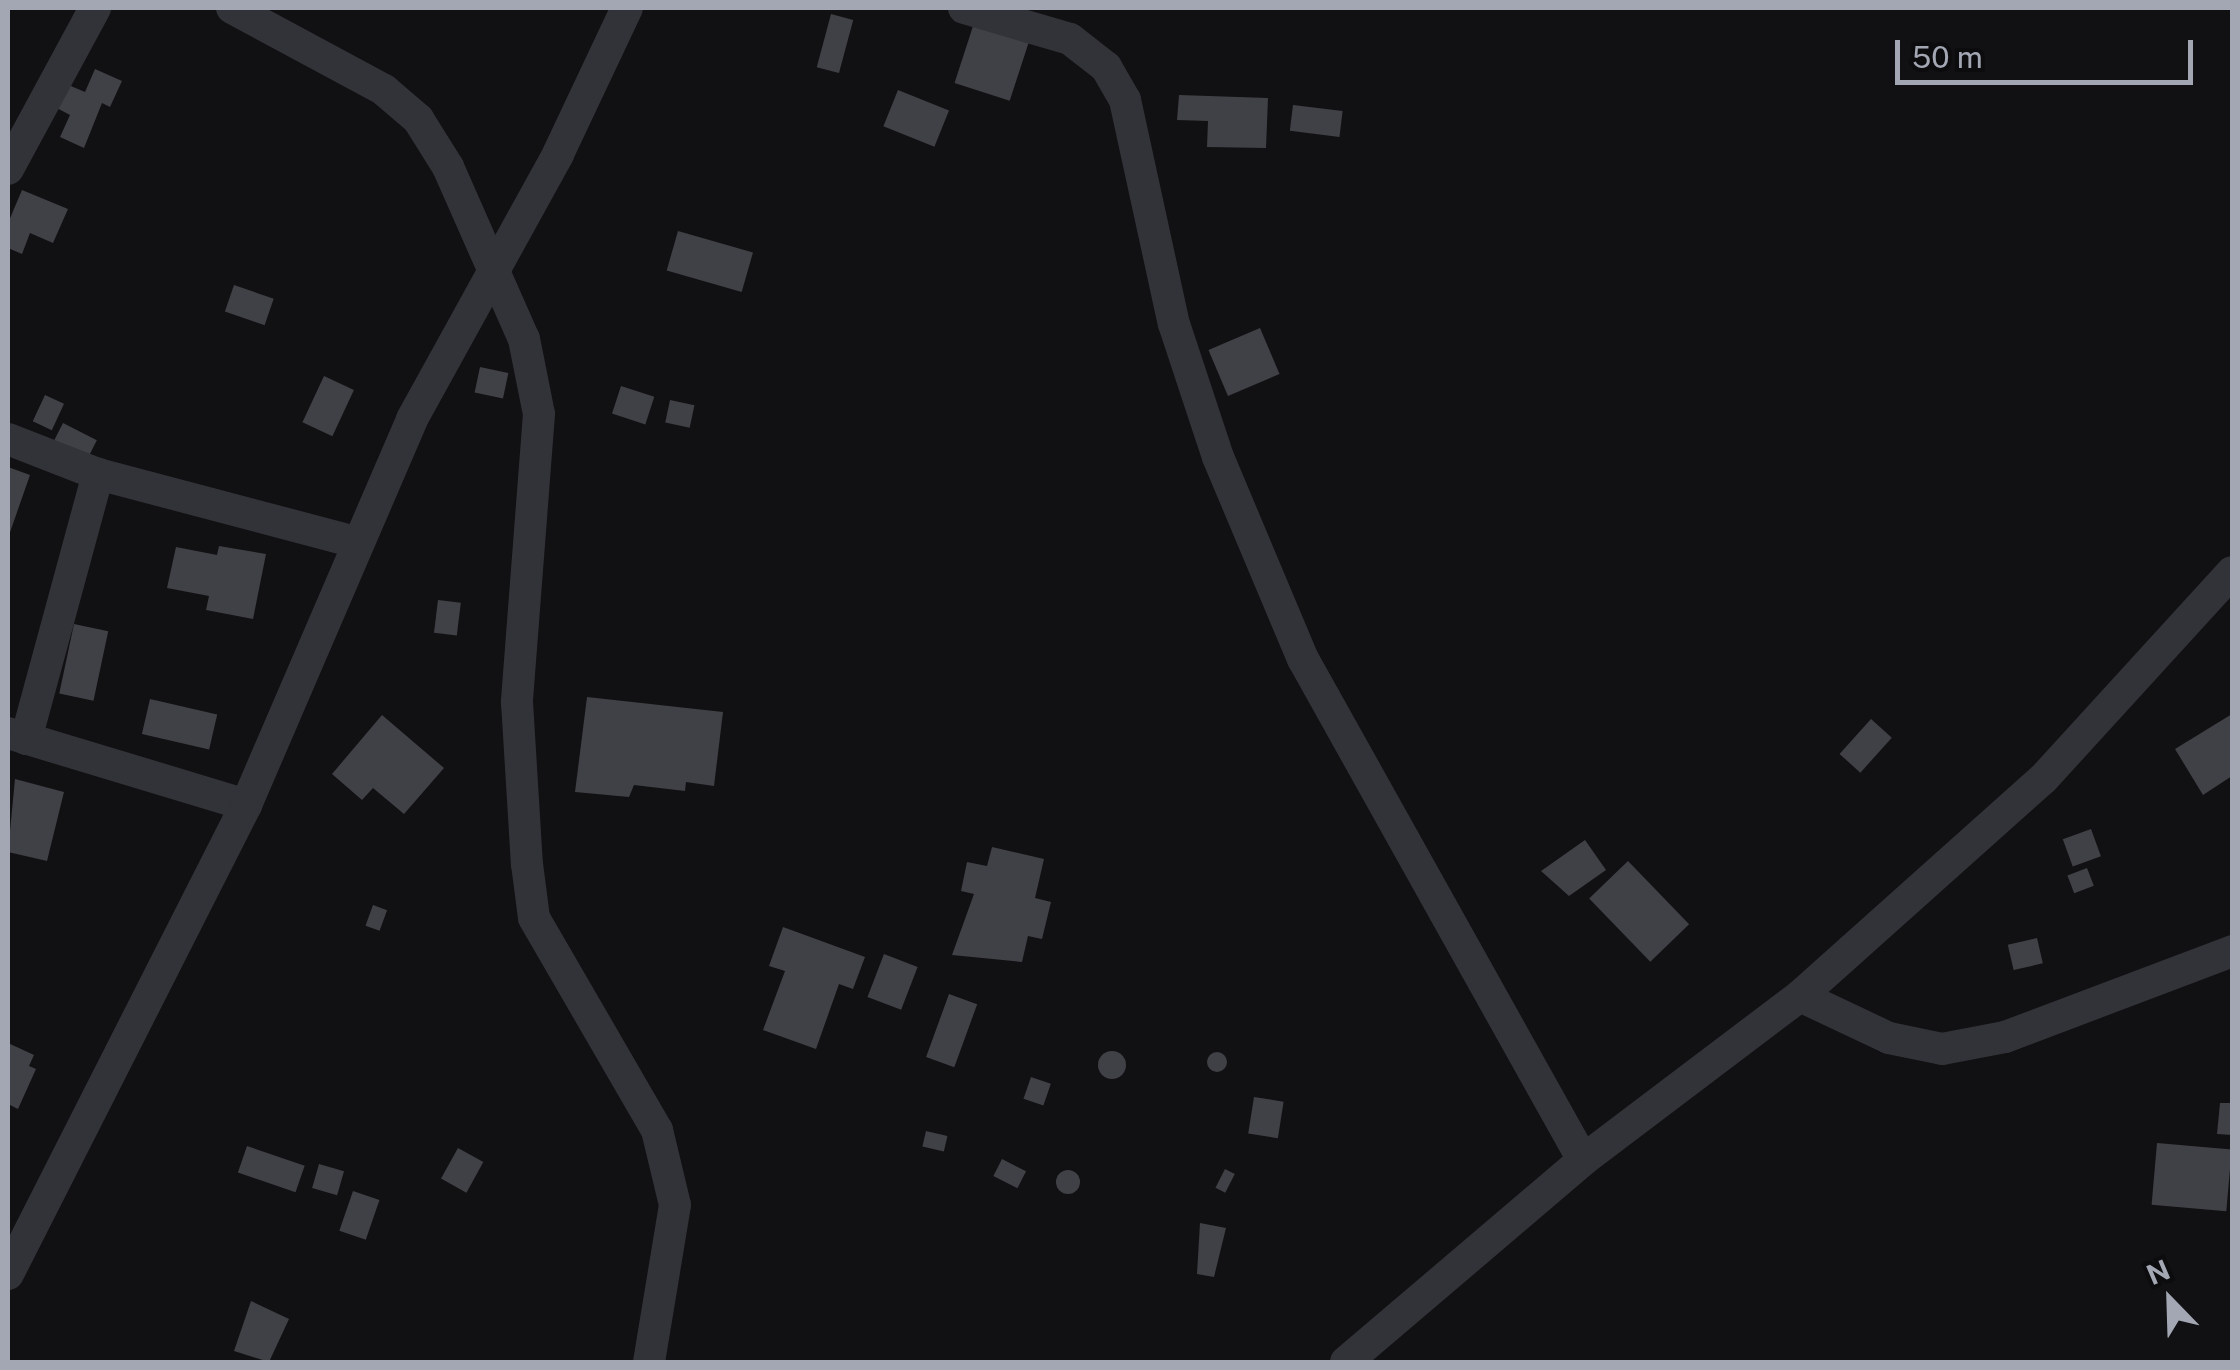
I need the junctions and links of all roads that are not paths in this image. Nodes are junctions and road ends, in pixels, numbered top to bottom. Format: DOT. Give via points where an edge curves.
graph roads {
  1 [pos="94,8"];
  2 [pos="232,8"];
  3 [pos="628,8"];
  4 [pos="964,8"];
  5 [pos="8,169"];
  6 [pos="494,269"];
  7 [pos="8,438"];
  8 [pos="98,474"];
  9 [pos="355,542"];
  10 [pos="2232,572"];
  11 [pos="17,736"];
  12 [pos="246,805"];
  13 [pos="2232,951"];
  14 [pos="1800,996"];
  15 [pos="1583,1160"];
  16 [pos="8,1274"];
  17 [pos="649,1362"];
  18 [pos="1346,1362"];
  1 -- 5 [label="street"];
  2 -- 6 [label="street" via="384,90 418,119 448,167"];
  3 -- 6 [label="street"];
  4 -- 15 [label="street" via="1070,39 1106,67 1126,100 1174,324 1218,457 1303,659"];
  6 -- 9 [label="street"];
  6 -- 17 [label="street" via="524,339 540,414 518,702 518,782 534,918 657,1130 675,1204"];
  7 -- 8 [label="street"];
  8 -- 9 [label="street"];
  8 -- 11 [label="street"];
  9 -- 12 [label="street" via="317,647"];
  10 -- 14 [label="street" via="2043,779"];
  11 -- 12 [label="street"];
  12 -- 16 [label="street"];
  13 -- 14 [label="street" via="2005,1037 1942,1049 1889,1038"];
  14 -- 15 [label="street"];
  15 -- 18 [label="street"];
}
